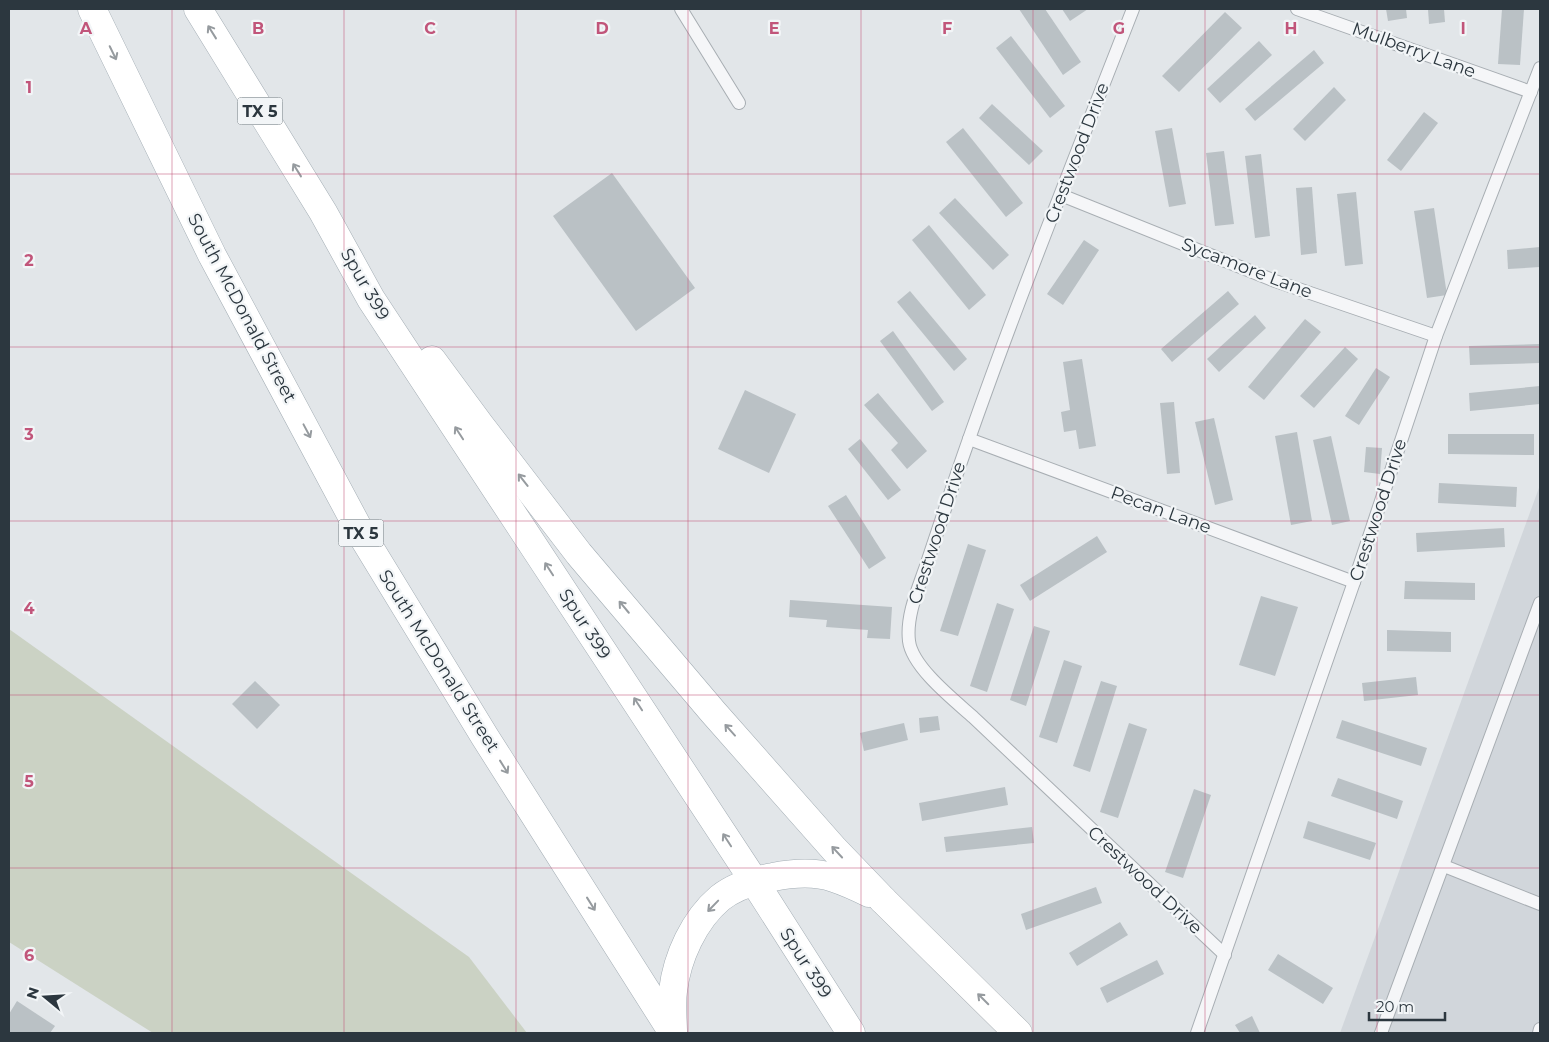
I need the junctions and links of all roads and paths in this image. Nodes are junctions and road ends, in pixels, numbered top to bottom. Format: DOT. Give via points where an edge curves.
graph roads {
  1 [pos="92,9"];
  2 [pos="198,9"];
  3 [pos="681,9"];
  4 [pos="1133,9"];
  5 [pos="1298,9"];
  6 [pos="1540,68"];
  7 [pos="1531,92"];
  8 [pos="738,103"];
  9 [pos="1060,195"];
  10 [pos="323,212"];
  11 [pos="1436,336"];
  12 [pos="968,438"];
  13 [pos="1354,582"];
  14 [pos="1540,603"];
  15 [pos="1444,866"];
  16 [pos="754,881"];
  17 [pos="883,900"];
  18 [pos="1540,904"];
  19 [pos="1225,955"];
  20 [pos="1540,1029"];
  21 [pos="673,1033"];
  22 [pos="851,1033"];
  23 [pos="1018,1033"];
  24 [pos="1197,1033"];
  25 [pos="1381,1033"];
  26 [pos="1538,1033"];
  1 -- 21 [label="main road, South McDonald Street / TX 5, one-way" via="212,255 363,537"];
  10 -- 2 [label="main road, TX 5, one-way"];
  3 -- 8 [label="lane"];
  4 -- 9 [label="lane, Crestwood Drive"];
  5 -- 7 [label="lane, Mulberry Lane"];
  6 -- 7 [label="lane, Crestwood Drive"];
  7 -- 11 [label="lane, Crestwood Drive"];
  9 -- 11 [label="lane, Sycamore Lane" via="1275,281"];
  9 -- 12 [label="lane, Crestwood Drive"];
  16 -- 10 [label="main road, Spur 399, one-way" via="371,299"];
  17 -- 10 [label="main road, TX 5, one-way" via="713,712 579,554"];
  11 -- 13 [label="lane, Crestwood Drive"];
  12 -- 13 [label="lane, Pecan Lane"];
  12 -- 19 [label="lane, Crestwood Drive" via="913,602 909,643 914,657 945,693"];
  13 -- 19 [label="lane, Crestwood Drive"];
  14 -- 15 [label="lane"];
  15 -- 18 [label="lane"];
  15 -- 25 [label="lane"];
  16 -- 17 [label="main road" via="787,874 833,877"];
  16 -- 21 [label="main road, one-way" via="722,897 704,915 690,937 679,964 673,992"];
  16 -- 22 [label="main road, Spur 399"];
  23 -- 17 [label="main road, TX 5, one-way"];
  19 -- 24 [label="lane, Crestwood Drive"];
  20 -- 26 [label="lane"];
}
